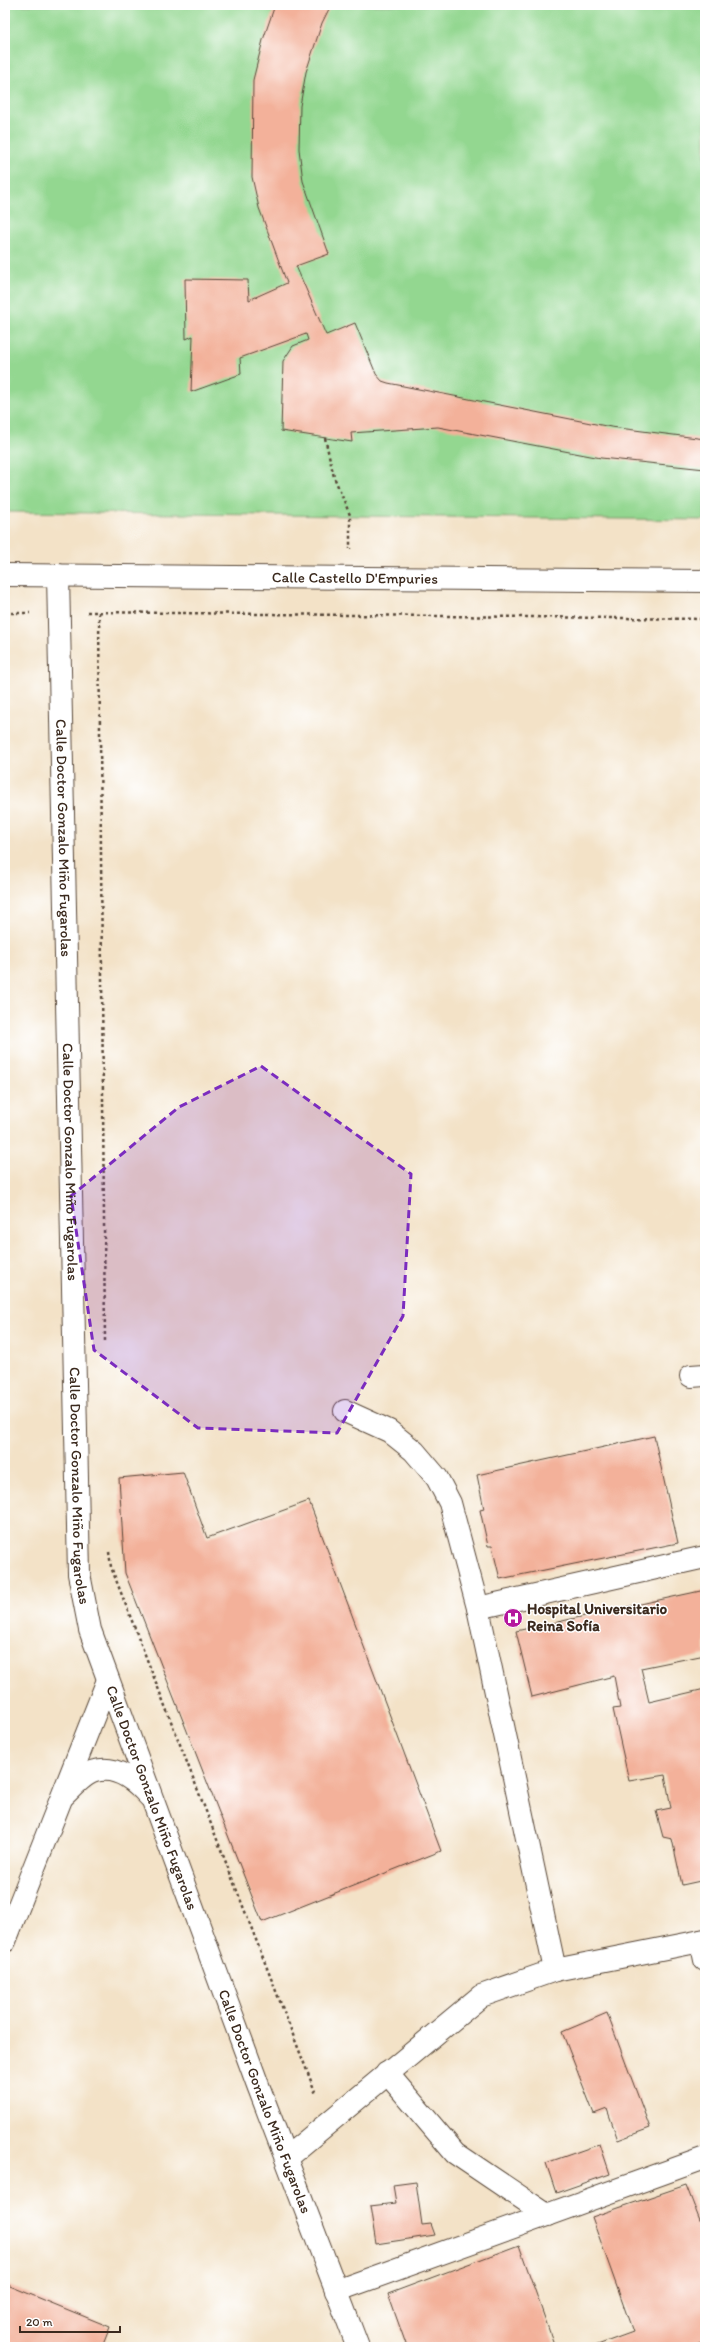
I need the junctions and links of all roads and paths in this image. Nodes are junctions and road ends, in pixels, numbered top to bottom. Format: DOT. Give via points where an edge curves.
graph roads {
  1 [pos="325,438"];
  2 [pos="5,574"];
  3 [pos="58,575"];
  4 [pos="350,577"];
  5 [pos="705,581"];
  6 [pos="59,612"];
  7 [pos="99,612"];
  8 [pos="5,613"];
  9 [pos="705,619"];
  10 [pos="105,1347"];
  11 [pos="345,1411"];
  12 [pos="108,1544"];
  13 [pos="705,1556"];
  14 [pos="478,1608"];
  15 [pos="108,1680"];
  16 [pos="61,1799"];
  17 [pos="152,1799"];
  18 [pos="5,1941"];
  19 [pos="704,1947"];
  20 [pos="555,1970"];
  21 [pos="387,2073"];
  22 [pos="327,2123"];
  23 [pos="286,2158"];
  24 [pos="705,2158"];
  25 [pos="547,2215"];
  26 [pos="336,2291"];
  27 [pos="358,2347"];
  1 -- 4 [label="path" via="334,477 350,515"];
  2 -- 3 [label="street, Calle Castello D'Empuries"];
  3 -- 4 [label="street, Calle Castello D'Empuries"];
  3 -- 6 [label="street, Calle Doctor Gonzalo Miño Fugarolas"];
  4 -- 5 [label="street, Calle Castello D'Empuries"];
  6 -- 7 [label="path"];
  6 -- 8 [label="path"];
  6 -- 15 [label="street, Calle Doctor Gonzalo Miño Fugarolas" via="79,1574 90,1630"];
  7 -- 9 [label="path"];
  7 -- 10 [label="path"];
  11 -- 14 [label="street" via="389,1431 414,1451 437,1478 450,1503"];
  12 -- 22 [label="path" via="111,1567"];
  13 -- 14 [label="street"];
  14 -- 20 [label="street"];
  15 -- 16 [label="street"];
  15 -- 17 [label="street, Calle Doctor Gonzalo Miño Fugarolas"];
  16 -- 17 [label="street" via="94,1771 125,1775"];
  16 -- 18 [label="street"];
  17 -- 23 [label="street, Calle Doctor Gonzalo Miño Fugarolas"];
  19 -- 20 [label="street"];
  20 -- 21 [label="street" via="480,1996"];
  21 -- 22 [label="street"];
  21 -- 25 [label="street" via="454,2153"];
  22 -- 23 [label="street"];
  23 -- 26 [label="street, Calle Doctor Gonzalo Miño Fugarolas"];
  24 -- 25 [label="street"];
  25 -- 26 [label="street"];
  26 -- 27 [label="street, Calle Doctor Gonzalo Miño Fugarolas"];
}
